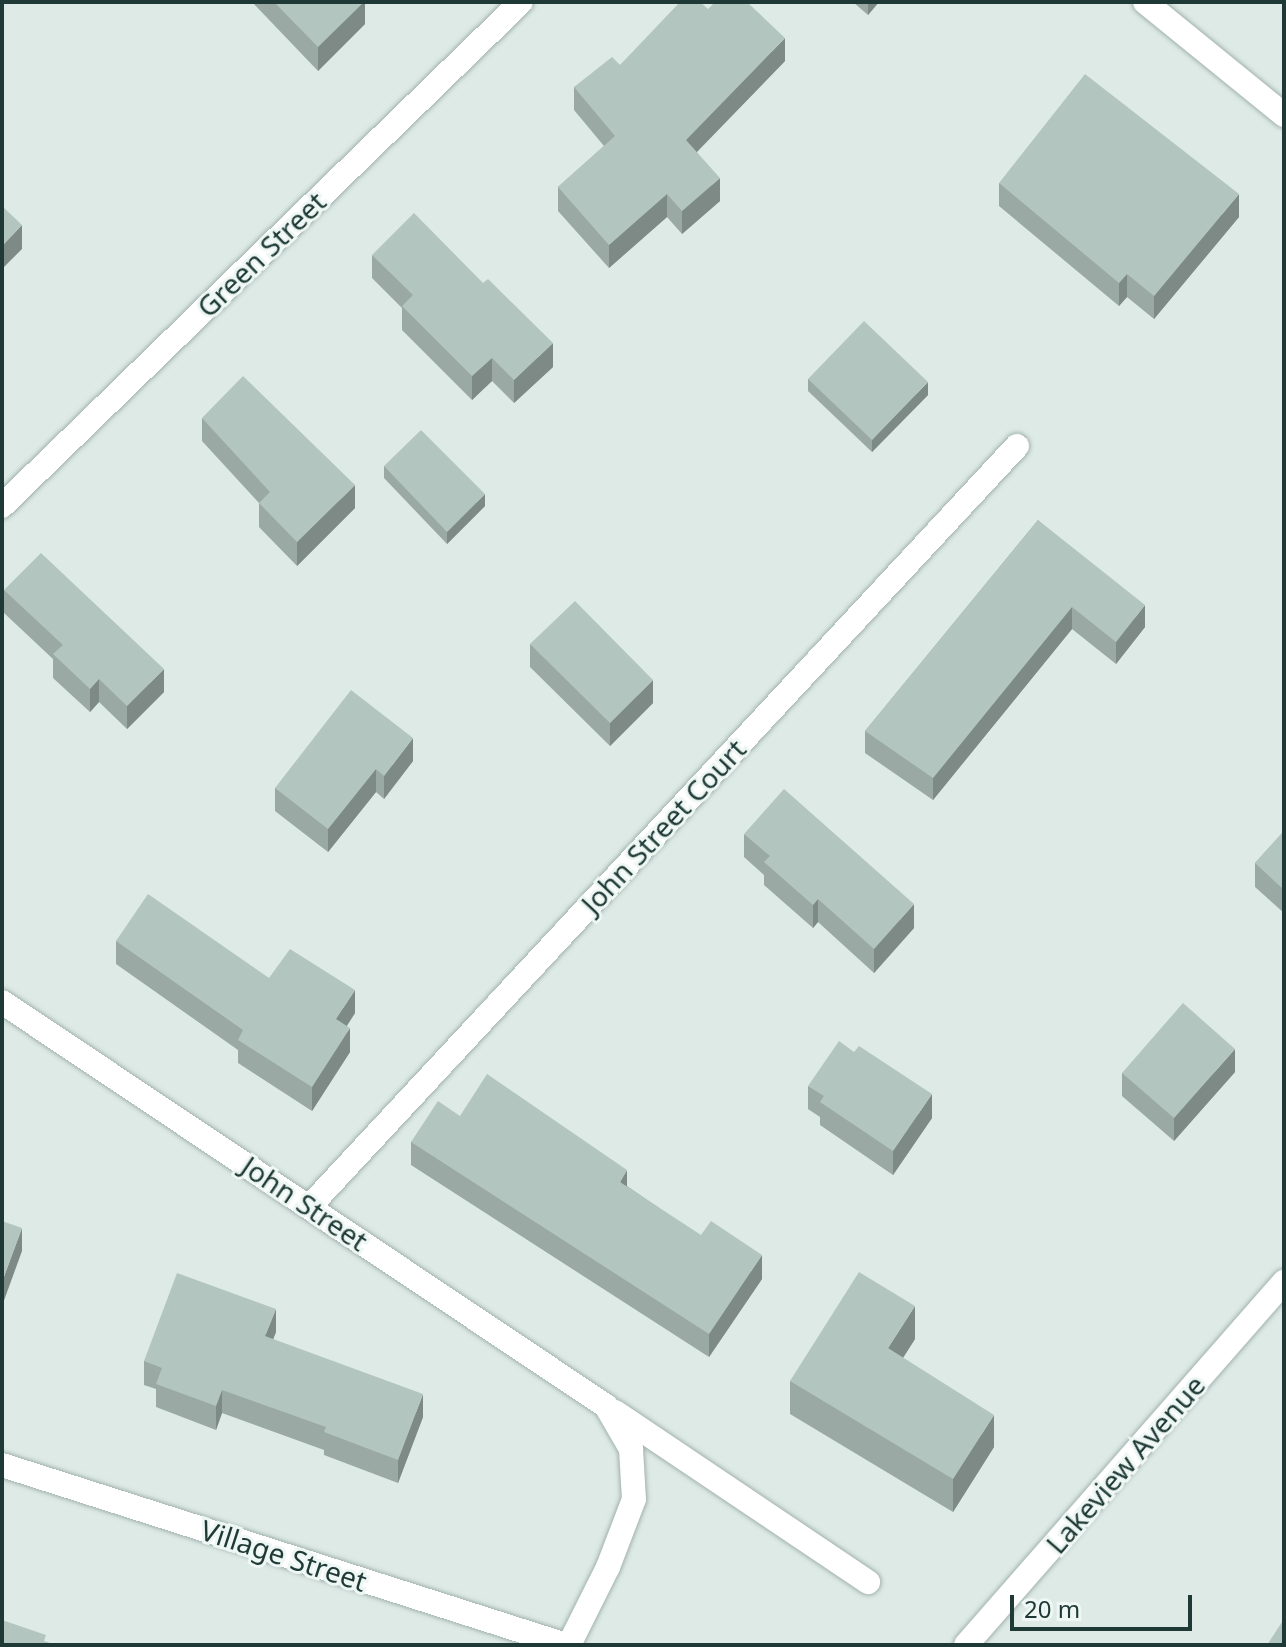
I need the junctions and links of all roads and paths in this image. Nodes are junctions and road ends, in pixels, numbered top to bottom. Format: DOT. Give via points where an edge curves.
graph roads {
  1 [pos="521,2"];
  2 [pos="1145,2"];
  3 [pos="1284,115"];
  4 [pos="1017,446"];
  5 [pos="2,506"];
  6 [pos="2,1002"];
  7 [pos="310,1206"];
  8 [pos="1284,1282"];
  9 [pos="606,1406"];
  10 [pos="2,1465"];
  11 [pos="868,1582"];
  12 [pos="568,1645"];
  13 [pos="966,1645"];
  1 -- 5 [label="street, Green Street"];
  2 -- 3 [label="street"];
  4 -- 7 [label="street, John Street Court"];
  6 -- 7 [label="street, John Street"];
  7 -- 9 [label="street, John Street"];
  8 -- 13 [label="street, Lakeview Avenue"];
  9 -- 11 [label="street, John Street"];
  9 -- 12 [label="street, John Street" via="631,1449 634,1499 608,1567"];
  10 -- 12 [label="street, Village Street"];
}
